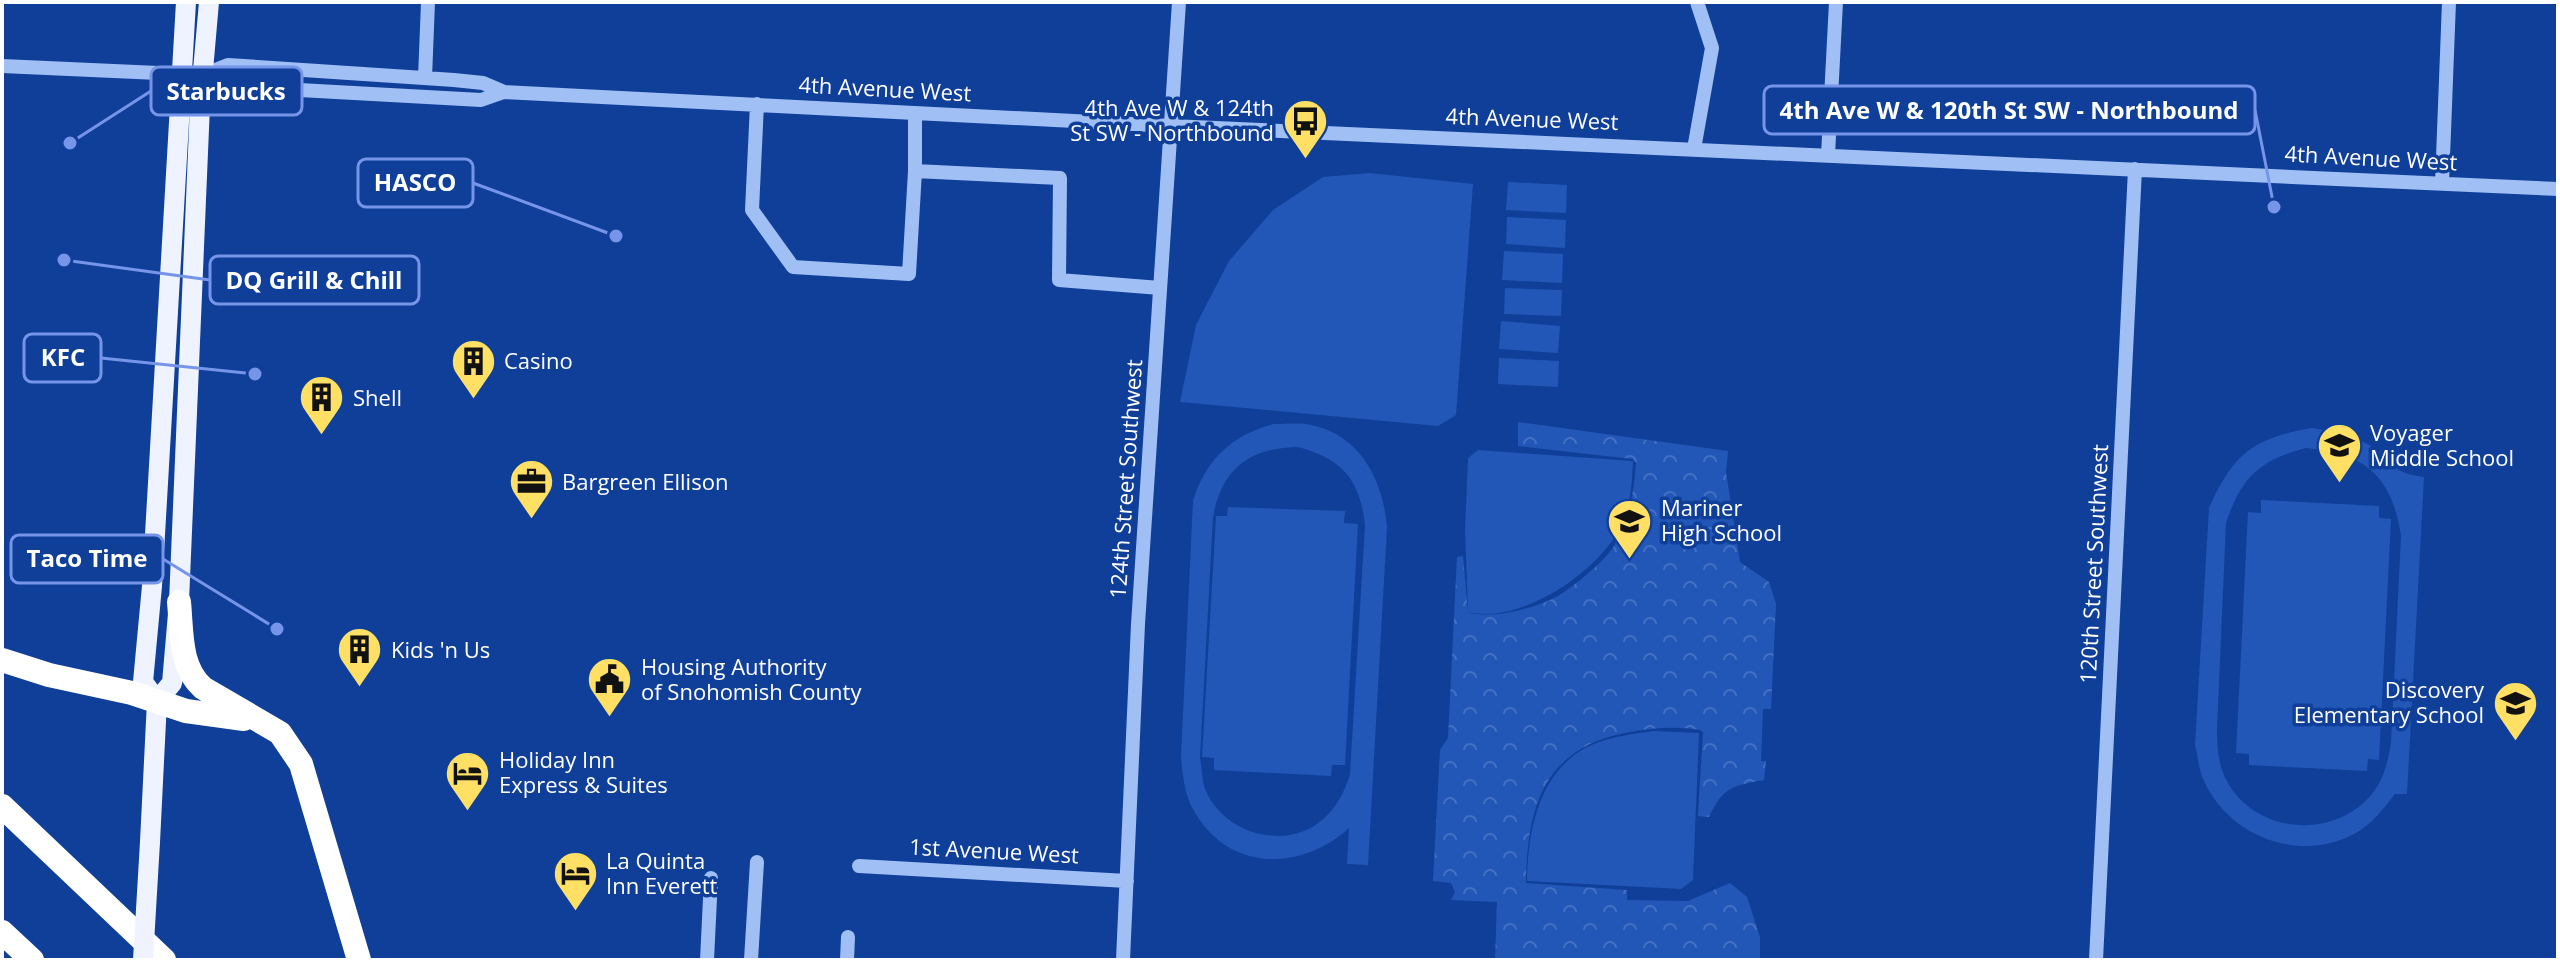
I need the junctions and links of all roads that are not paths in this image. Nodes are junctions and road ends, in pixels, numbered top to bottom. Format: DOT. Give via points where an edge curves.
graph roads {
  1 [pos="186,2"];
  2 [pos="209,2"];
  3 [pos="428,2"];
  4 [pos="1179,2"];
  5 [pos="1697,2"];
  6 [pos="1836,2"];
  7 [pos="2449,2"];
  8 [pos="2,66"];
  9 [pos="181,74"];
  10 [pos="203,75"];
  11 [pos="425,78"];
  12 [pos="504,92"];
  13 [pos="757,104"];
  14 [pos="915,113"];
  15 [pos="1171,126"];
  16 [pos="1694,149"];
  17 [pos="1828,155"];
  18 [pos="2135,169"];
  19 [pos="915,171"];
  20 [pos="2442,183"];
  21 [pos="2558,189"];
  22 [pos="1160,288"];
  23 [pos="179,602"];
  24 [pos="2,660"];
  25 [pos="157,701"];
  26 [pos="262,722"];
  27 [pos="2,806"];
  28 [pos="757,862"];
  29 [pos="859,866"];
  30 [pos="711,878"];
  31 [pos="1127,881"];
  32 [pos="2,932"];
  33 [pos="848,937"];
  34 [pos="32,960"];
  35 [pos="143,960"];
  36 [pos="164,960"];
  37 [pos="359,960"];
  38 [pos="707,960"];
  39 [pos="751,960"];
  40 [pos="847,960"];
  41 [pos="1123,960"];
  42 [pos="2096,960"];
  1 -- 9 [label="main road"];
  2 -- 10 [label="main road"];
  3 -- 11 [label="street"];
  4 -- 15 [label="street, 124th Street Southwest"];
  5 -- 16 [label="street" via="1712,48"];
  6 -- 17 [label="street"];
  7 -- 20 [label="street"];
  8 -- 9 [label="street, 4th Avenue West"];
  9 -- 10 [label="street, 4th Avenue West"];
  9 -- 25 [label="main road" via="143,682"];
  10 -- 11 [label="street, 4th Avenue West" via="228,65"];
  10 -- 12 [label="street, 4th Avenue West" via="229,86 481,100"];
  10 -- 23 [label="main road"];
  11 -- 12 [label="street, 4th Avenue West" via="483,83"];
  12 -- 13 [label="street, 4th Avenue West"];
  13 -- 14 [label="street, 4th Avenue West"];
  13 -- 19 [label="street" via="752,210 793,267 909,274"];
  14 -- 15 [label="street, 4th Avenue West"];
  14 -- 19 [label="street"];
  15 -- 16 [label="street, 4th Avenue West"];
  15 -- 22 [label="street, 124th Street Southwest"];
  16 -- 17 [label="street, 4th Avenue West"];
  17 -- 18 [label="street, 4th Avenue West"];
  18 -- 20 [label="street, 4th Avenue West"];
  18 -- 42 [label="street, 120th Street Southwest"];
  19 -- 22 [label="street" via="1060,178 1059,280"];
  20 -- 21 [label="street, 4th Avenue West"];
  22 -- 31 [label="street, 124th Street Southwest"];
  23 -- 25 [label="main road" via="172,683"];
  23 -- 26 [label="highway" via="184,658 193,679"];
  24 -- 25 [label="highway"];
  25 -- 26 [label="highway" via="186,711"];
  25 -- 35 [label="main road, bridge"];
  26 -- 37 [label="highway" via="280,733 301,764"];
  27 -- 36 [label="highway"];
  28 -- 39 [label="street"];
  29 -- 31 [label="street, 1st Avenue West"];
  30 -- 38 [label="street"];
  31 -- 41 [label="street, 124th Street Southwest"];
  32 -- 34 [label="highway"];
  33 -- 40 [label="street"];
}
